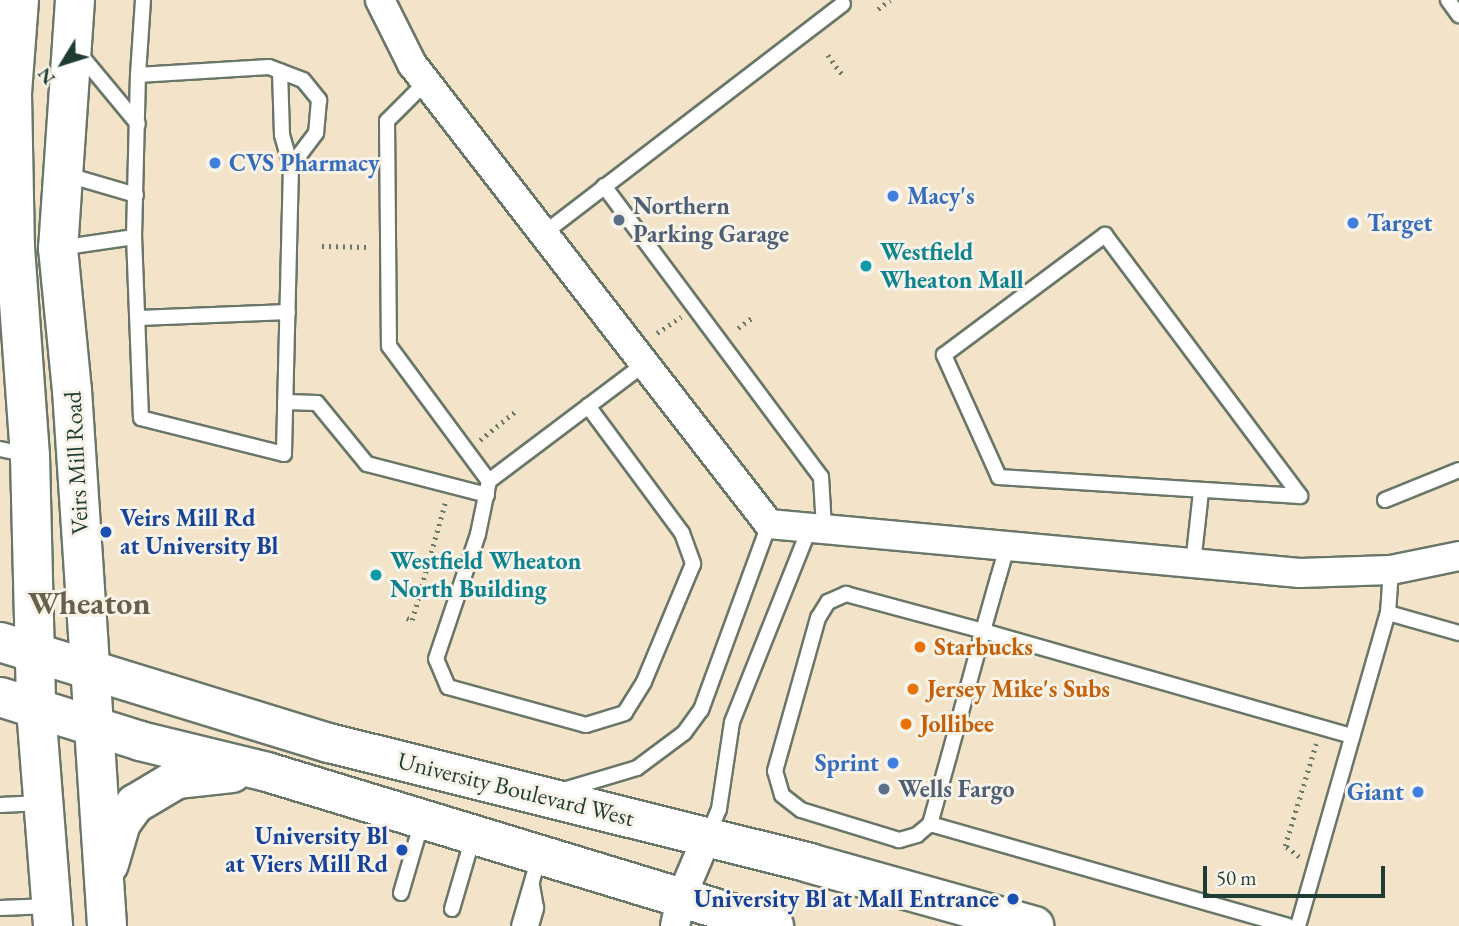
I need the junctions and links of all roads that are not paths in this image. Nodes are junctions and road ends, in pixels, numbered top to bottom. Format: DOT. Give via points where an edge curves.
graph roads {
  1 [pos="19,0"];
  2 [pos="75,0"];
  3 [pos="142,0"];
  4 [pos="380,0"];
  5 [pos="1448,0"];
  6 [pos="844,4"];
  7 [pos="1459,15"];
  8 [pos="71,44"];
  9 [pos="275,69"];
  10 [pos="7,72"];
  11 [pos="138,75"];
  12 [pos="426,82"];
  13 [pos="138,124"];
  14 [pos="292,166"];
  15 [pos="61,173"];
  16 [pos="604,186"];
  17 [pos="136,195"];
  18 [pos="542,234"];
  19 [pos="134,237"];
  20 [pos="58,248"];
  21 [pos="288,312"];
  22 [pos="139,318"];
  23 [pos="643,365"];
  24 [pos="285,402"];
  25 [pos="589,406"];
  26 [pos="15,452"];
  27 [pos="1459,470"];
  28 [pos="488,488"];
  29 [pos="1202,492"];
  30 [pos="1385,500"];
  31 [pos="769,524"];
  32 [pos="817,528"];
  33 [pos="1007,547"];
  34 [pos="1459,556"];
  35 [pos="1193,564"];
  36 [pos="1391,570"];
  37 [pos="1388,613"];
  38 [pos="984,631"];
  39 [pos="1459,633"];
  40 [pos="17,647"];
  41 [pos="87,669"];
  42 [pos="0,697"];
  43 [pos="36,709"];
  44 [pos="92,726"];
  45 [pos="1352,737"];
  46 [pos="267,772"];
  47 [pos="542,796"];
  48 [pos="44,803"];
  49 [pos="0,806"];
  50 [pos="422,821"];
  51 [pos="930,824"];
  52 [pos="473,837"];
  53 [pos="706,839"];
  54 [pos="535,868"];
  55 [pos="104,883"];
  56 [pos="401,893"];
  57 [pos="0,908"];
  58 [pos="452,909"];
  59 [pos="678,912"];
  60 [pos="52,916"];
  61 [pos="107,926"];
  62 [pos="519,926"];
  63 [pos="531,926"];
  64 [pos="774,926"];
  65 [pos="1034,926"];
  66 [pos="1288,926"];
  67 [pos="1298,926"];
  1 -- 10 [label="main road, Veirs Mill Road"];
  2 -- 8 [label="main road, Veirs Mill Road"];
  3 -- 11 [label="lane"];
  4 -- 12 [label="street"];
  5 -- 7 [label="lane"];
  6 -- 16 [label="lane"];
  8 -- 13 [label="lane"];
  8 -- 15 [label="main road, Veirs Mill Road"];
  9 -- 11 [label="lane"];
  9 -- 14 [label="lane" via="282,135"];
  9 -- 14 [label="lane" via="303,80 319,100 316,133"];
  10 -- 26 [label="main road, Veirs Mill Road" via="15,247"];
  11 -- 13 [label="lane"];
  12 -- 18 [label="street"];
  12 -- 28 [label="lane" via="387,121 389,346"];
  13 -- 17 [label="lane"];
  14 -- 21 [label="lane"];
  15 -- 17 [label="lane"];
  15 -- 20 [label="main road, Veirs Mill Road"];
  16 -- 18 [label="lane"];
  16 -- 32 [label="lane" via="821,477"];
  17 -- 19 [label="lane"];
  18 -- 23 [label="street"];
  19 -- 20 [label="lane"];
  19 -- 22 [label="lane"];
  20 -- 41 [label="main road, Veirs Mill Road" via="72,390"];
  21 -- 22 [label="lane"];
  21 -- 24 [label="lane"];
  22 -- 24 [label="lane" via="141,418 284,454"];
  23 -- 25 [label="lane"];
  23 -- 31 [label="street"];
  24 -- 28 [label="lane" via="317,403 367,464"];
  25 -- 28 [label="lane"];
  25 -- 28 [label="lane" via="682,533 693,564 644,682 625,713 586,725 448,687 436,659"];
  26 -- 40 [label="main road, Veirs Mill Road"];
  27 -- 30 [label="lane"];
  29 -- 29 [label="lane" via="1300,496 1105,235 944,355 999,477"];
  29 -- 35 [label="lane"];
  31 -- 32 [label="street"];
  31 -- 47 [label="lane" via="701,710 684,733 637,768"];
  32 -- 33 [label="street" via="939,536"];
  32 -- 53 [label="lane" via="732,722 719,809"];
  33 -- 35 [label="street"];
  33 -- 38 [label="lane"];
  34 -- 36 [label="street"];
  35 -- 36 [label="street" via="1300,573"];
  36 -- 37 [label="lane"];
  37 -- 39 [label="lane"];
  37 -- 45 [label="lane"];
  38 -- 45 [label="lane"];
  38 -- 51 [label="lane"];
  38 -- 51 [label="lane" via="846,594 828,602 818,618 775,771 782,795 801,810 899,839 917,835"];
  40 -- 41 [label="main road, University Boulevard West"];
  40 -- 43 [label="main road, Veirs Mill Road"];
  41 -- 44 [label="main road, Veirs Mill Road"];
  41 -- 47 [label="main road, University Boulevard West" via="329,743"];
  42 -- 43 [label="main road"];
  43 -- 44 [label="main road"];
  43 -- 48 [label="main road, Veirs Mill Road"];
  44 -- 46 [label="main road"];
  44 -- 55 [label="main road, Veirs Mill Road"];
  45 -- 67 [label="lane"];
  46 -- 50 [label="main road"];
  46 -- 55 [label="main road" via="177,779 149,794 121,823"];
  47 -- 53 [label="main road, University Boulevard West"];
  48 -- 49 [label="lane"];
  48 -- 60 [label="main road, Veirs Mill Road"];
  50 -- 52 [label="main road"];
  50 -- 56 [label="lane"];
  51 -- 66 [label="lane"];
  52 -- 54 [label="main road"];
  52 -- 58 [label="lane"];
  53 -- 59 [label="street"];
  53 -- 65 [label="main road, University Boulevard West"];
  54 -- 59 [label="main road"];
  54 -- 62 [label="lane"];
  54 -- 63 [label="lane" via="536,908"];
  55 -- 61 [label="main road, Veirs Mill Road"];
  57 -- 60 [label="lane"];
  59 -- 64 [label="main road"];
}
